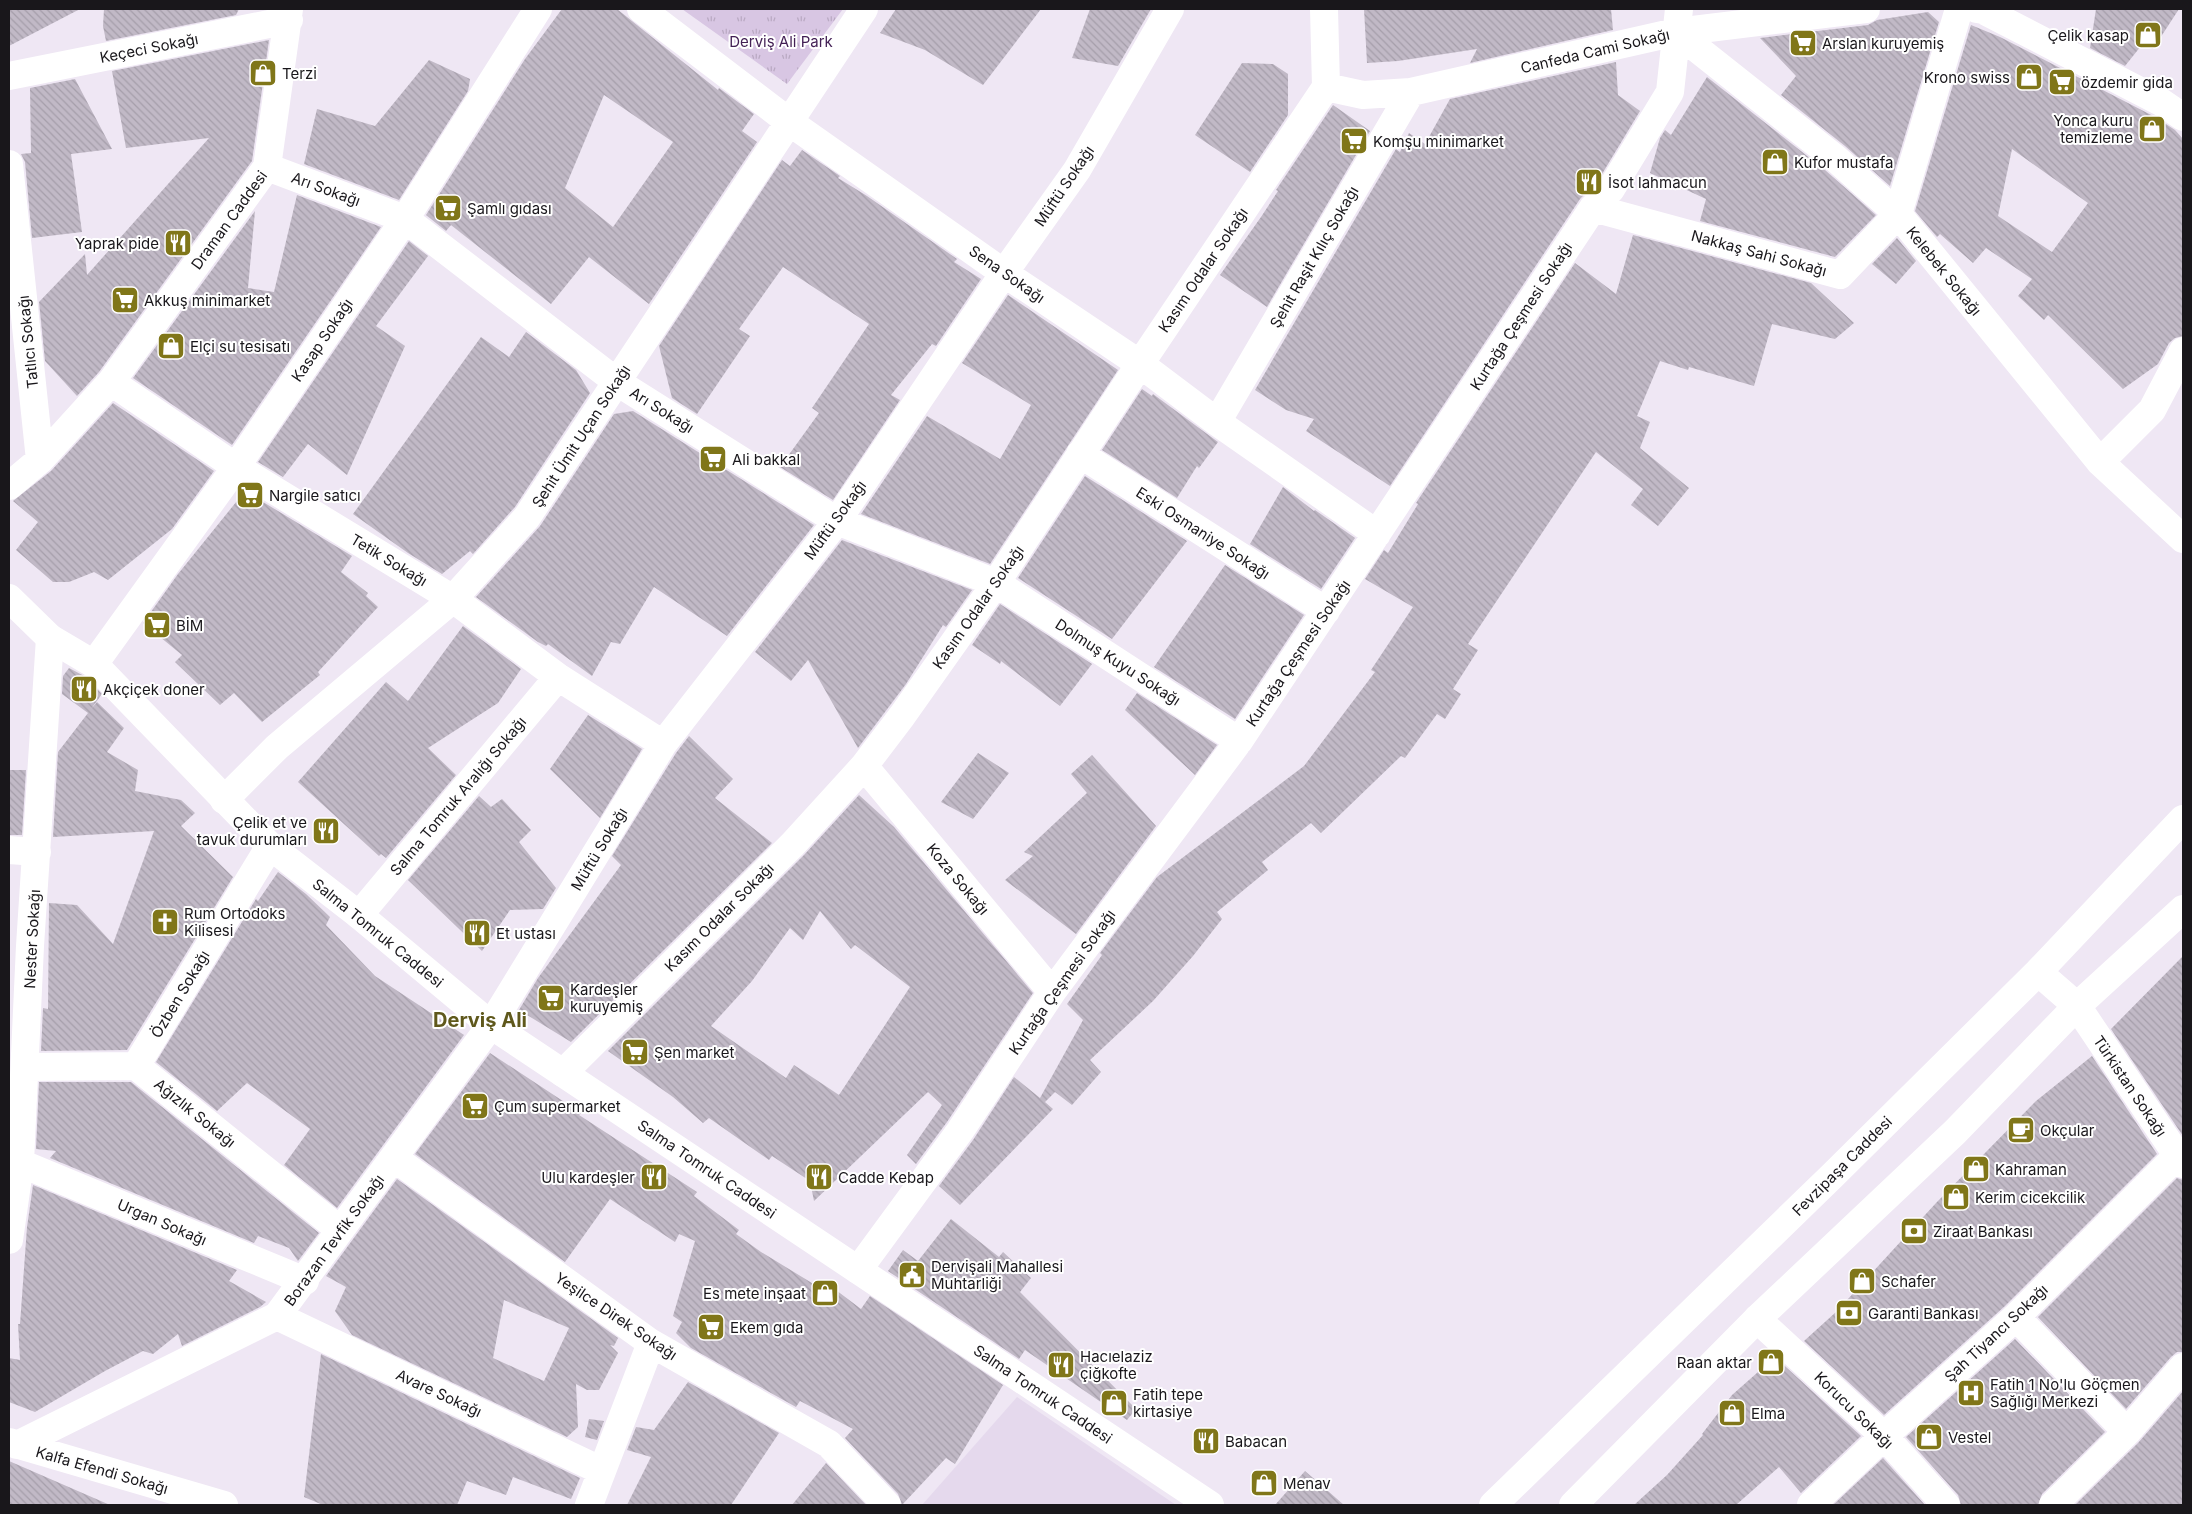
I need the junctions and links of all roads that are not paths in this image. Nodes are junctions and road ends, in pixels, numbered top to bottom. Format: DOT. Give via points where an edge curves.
graph roads {
  1 [pos="538,9"];
  2 [pos="641,9"];
  3 [pos="864,9"];
  4 [pos="1170,9"];
  5 [pos="1324,9"];
  6 [pos="1866,9"];
  7 [pos="1958,9"];
  8 [pos="1977,9"];
  9 [pos="289,14"];
  10 [pos="1677,21"];
  11 [pos="9,76"];
  12 [pos="1326,88"];
  13 [pos="1411,92"];
  14 [pos="2183,117"];
  15 [pos="788,121"];
  16 [pos="267,168"];
  17 [pos="10,182"];
  18 [pos="1592,208"];
  19 [pos="1898,214"];
  20 [pos="405,219"];
  21 [pos="1004,273"];
  22 [pos="2183,351"];
  23 [pos="1140,364"];
  24 [pos="111,382"];
  25 [pos="617,382"];
  26 [pos="1217,422"];
  27 [pos="1080,454"];
  28 [pos="40,460"];
  29 [pos="2100,462"];
  30 [pos="236,467"];
  31 [pos="9,486"];
  32 [pos="837,521"];
  33 [pos="1377,534"];
  34 [pos="2183,539"];
  35 [pos="996,583"];
  36 [pos="9,598"];
  37 [pos="453,599"];
  38 [pos="1326,611"];
  39 [pos="50,638"];
  40 [pos="94,664"];
  41 [pos="558,677"];
  42 [pos="1239,741"];
  43 [pos="663,744"];
  44 [pos="864,766"];
  45 [pos="224,800"];
  46 [pos="2183,819"];
  47 [pos="270,846"];
  48 [pos="9,850"];
  49 [pos="37,852"];
  50 [pos="2183,909"];
  51 [pos="359,915"];
  52 [pos="20,945"];
  53 [pos="2038,972"];
  54 [pos="1052,992"];
  55 [pos="2077,1006"];
  56 [pos="491,1025"];
  57 [pos="136,1066"];
  58 [pos="25,1067"];
  59 [pos="563,1073"];
  60 [pos="394,1158"];
  61 [pos="2180,1160"];
  62 [pos="20,1162"];
  63 [pos="340,1230"];
  64 [pos="9,1240"];
  65 [pos="858,1270"];
  66 [pos="304,1281"];
  67 [pos="277,1316"];
  68 [pos="2016,1317"];
  69 [pos="1757,1319"];
  70 [pos="651,1343"];
  71 [pos="2183,1366"];
  72 [pos="2128,1432"];
  73 [pos="1884,1436"];
  74 [pos="13,1444"];
  75 [pos="602,1471"];
  76 [pos="224,1505"];
  77 [pos="589,1505"];
  78 [pos="887,1505"];
  79 [pos="1210,1505"];
  80 [pos="1493,1505"];
  81 [pos="1573,1505"];
  82 [pos="1811,1505"];
  83 [pos="1946,1505"];
  84 [pos="2053,1505"];
  1 -- 20 [label="street, Kasap Sokağı"];
  2 -- 15 [label="street, Sena Sokağı"];
  3 -- 15 [label="street, Şehit Ümit Uçan Sokağı"];
  4 -- 21 [label="street, Müftü Sokağı" via="1077,170"];
  5 -- 12 [label="street"];
  6 -- 10 [label="street, Canfeda Cami Sokağı"];
  7 -- 19 [label="street, Nakkaş Sahi Sokağı"];
  8 -- 14 [label="street" via="2144,93"];
  9 -- 11 [label="street, Keçeci Sokağı"];
  9 -- 16 [label="street, Draman Caddesi"];
  10 -- 13 [label="street, Canfeda Cami Sokağı"];
  10 -- 18 [label="street, Kurtağa Çeşmesi Sokağı" via="1670,92 1611,189"];
  10 -- 19 [label="street, Kelebek Sokağı"];
  12 -- 13 [label="street, Canfeda Cami Sokağı" via="1363,95"];
  12 -- 23 [label="street, Kasım Odalar Sokağı"];
  13 -- 26 [label="street, Şehit Raşit Kılıç Sokağı"];
  15 -- 21 [label="street, Sena Sokağı"];
  15 -- 25 [label="street, Şehit Ümit Uçan Sokağı"];
  16 -- 20 [label="street, Arı Sokağı"];
  16 -- 24 [label="street, Draman Caddesi"];
  17 -- 28 [label="street, Tatlıcı Sokağı"];
  18 -- 19 [label="street, Nakkaş Sahi Sokağı" via="1840,275"];
  18 -- 33 [label="street, Kurtağa Çeşmesi Sokağı"];
  19 -- 29 [label="street, Kelebek Sokağı"];
  20 -- 25 [label="street, Arı Sokağı"];
  20 -- 30 [label="street, Kasap Sokağı"];
  21 -- 23 [label="street, Sena Sokağı"];
  21 -- 32 [label="street, Müftü Sokağı"];
  22 -- 29 [label="street" via="2152,410"];
  23 -- 26 [label="street, Sena Sokağı"];
  23 -- 27 [label="street, Kasım Odalar Sokağı"];
  24 -- 28 [label="street, Draman Caddesi"];
  24 -- 30 [label="street, Tetik Sokağı"];
  25 -- 32 [label="street, Arı Sokağı"];
  25 -- 37 [label="street, Şehit Ümit Uçan Sokağı" via="527,517"];
  26 -- 33 [label="street, Sena Sokağı"];
  27 -- 35 [label="street, Kasım Odalar Sokağı"];
  27 -- 38 [label="street, Eski Osmaniye Sokağı"];
  28 -- 31 [label="street, Draman Caddesi"];
  29 -- 34 [label="street, Kelebek Sokağı"];
  30 -- 37 [label="street, Tetik Sokağı"];
  30 -- 40 [label="street, Kasap Sokağı"];
  32 -- 35 [label="street, Arı Sokağı"];
  32 -- 43 [label="street, Müftü Sokağı"];
  33 -- 38 [label="street, Kurtağa Çeşmesi Sokağı"];
  35 -- 42 [label="street, Dolmuş Kuyu Sokağı"];
  35 -- 44 [label="street, Kasım Odalar Sokağı"];
  36 -- 39 [label="street, Salma Tomruk Caddesi"];
  37 -- 41 [label="street, Tetik Sokağı"];
  37 -- 45 [label="street, Şehit Ümit Uçan Sokağı" via="278,747"];
  38 -- 42 [label="street, Kurtağa Çeşmesi Sokağı"];
  39 -- 40 [label="street, Salma Tomruk Caddesi"];
  39 -- 49 [label="street, Nester Sokağı"];
  40 -- 45 [label="street, Salma Tomruk Caddesi"];
  41 -- 43 [label="street, Tetik Sokağı"];
  41 -- 51 [label="street, Salma Tomruk Aralığı Sokağı"];
  42 -- 54 [label="street, Kurtağa Çeşmesi Sokağı"];
  43 -- 56 [label="street, Müftü Sokağı"];
  44 -- 54 [label="street, Koza Sokağı"];
  44 -- 59 [label="street, Kasım Odalar Sokağı" via="793,844"];
  45 -- 47 [label="street, Salma Tomruk Caddesi"];
  46 -- 53 [label="street, Fevzipaşa Caddesi"];
  47 -- 51 [label="street, Salma Tomruk Caddesi"];
  47 -- 57 [label="street, Özben Sokağı"];
  48 -- 49 [label="street"];
  49 -- 52 [label="street, Nester Sokağı"];
  50 -- 55 [label="street"];
  51 -- 56 [label="street, Salma Tomruk Caddesi"];
  52 -- 58 [label="street, Nester Sokağı"];
  53 -- 55 [label="street, Türkistan Sokağı"];
  53 -- 80 [label="street, Fevzipaşa Caddesi"];
  54 -- 65 [label="street, Kurtağa Çeşmesi Sokağı" via="960,1131"];
  55 -- 61 [label="street, Türkistan Sokağı"];
  55 -- 69 [label="street" via="1955,1132"];
  56 -- 59 [label="street, Salma Tomruk Caddesi"];
  56 -- 60 [label="street, Borazan Tevfik Sokağı"];
  57 -- 58 [label="street"];
  57 -- 63 [label="street, Ağızlık Sokağı"];
  58 -- 62 [label="street, Nester Sokağı"];
  59 -- 65 [label="street, Salma Tomruk Caddesi"];
  60 -- 63 [label="street, Borazan Tevfik Sokağı"];
  60 -- 70 [label="street, Yeşilce Direk Sokağı"];
  61 -- 68 [label="street, Şah Tiyancı Sokağı"];
  62 -- 64 [label="street, Nester Sokağı"];
  62 -- 66 [label="street, Urgan Sokağı"];
  63 -- 66 [label="street, Borazan Tevfik Sokağı"];
  65 -- 79 [label="street, Salma Tomruk Caddesi"];
  66 -- 67 [label="street, Borazan Tevfik Sokağı"];
  67 -- 74 [label="street, Borazan Tevfik Sokağı"];
  67 -- 75 [label="street, Avare Sokağı"];
  68 -- 72 [label="street"];
  68 -- 73 [label="street, Şah Tiyancı Sokağı"];
  69 -- 73 [label="street, Korucu Sokağı"];
  69 -- 81 [label="street"];
  70 -- 75 [label="street"];
  70 -- 78 [label="street, Yeşilce Direk Sokağı" via="829,1444"];
  71 -- 72 [label="street"];
  72 -- 84 [label="street"];
  73 -- 82 [label="street, Şah Tiyancı Sokağı"];
  73 -- 83 [label="street, Korucu Sokağı"];
  74 -- 76 [label="street, Kalfa Efendi Sokağı"];
  75 -- 77 [label="street"];
}
